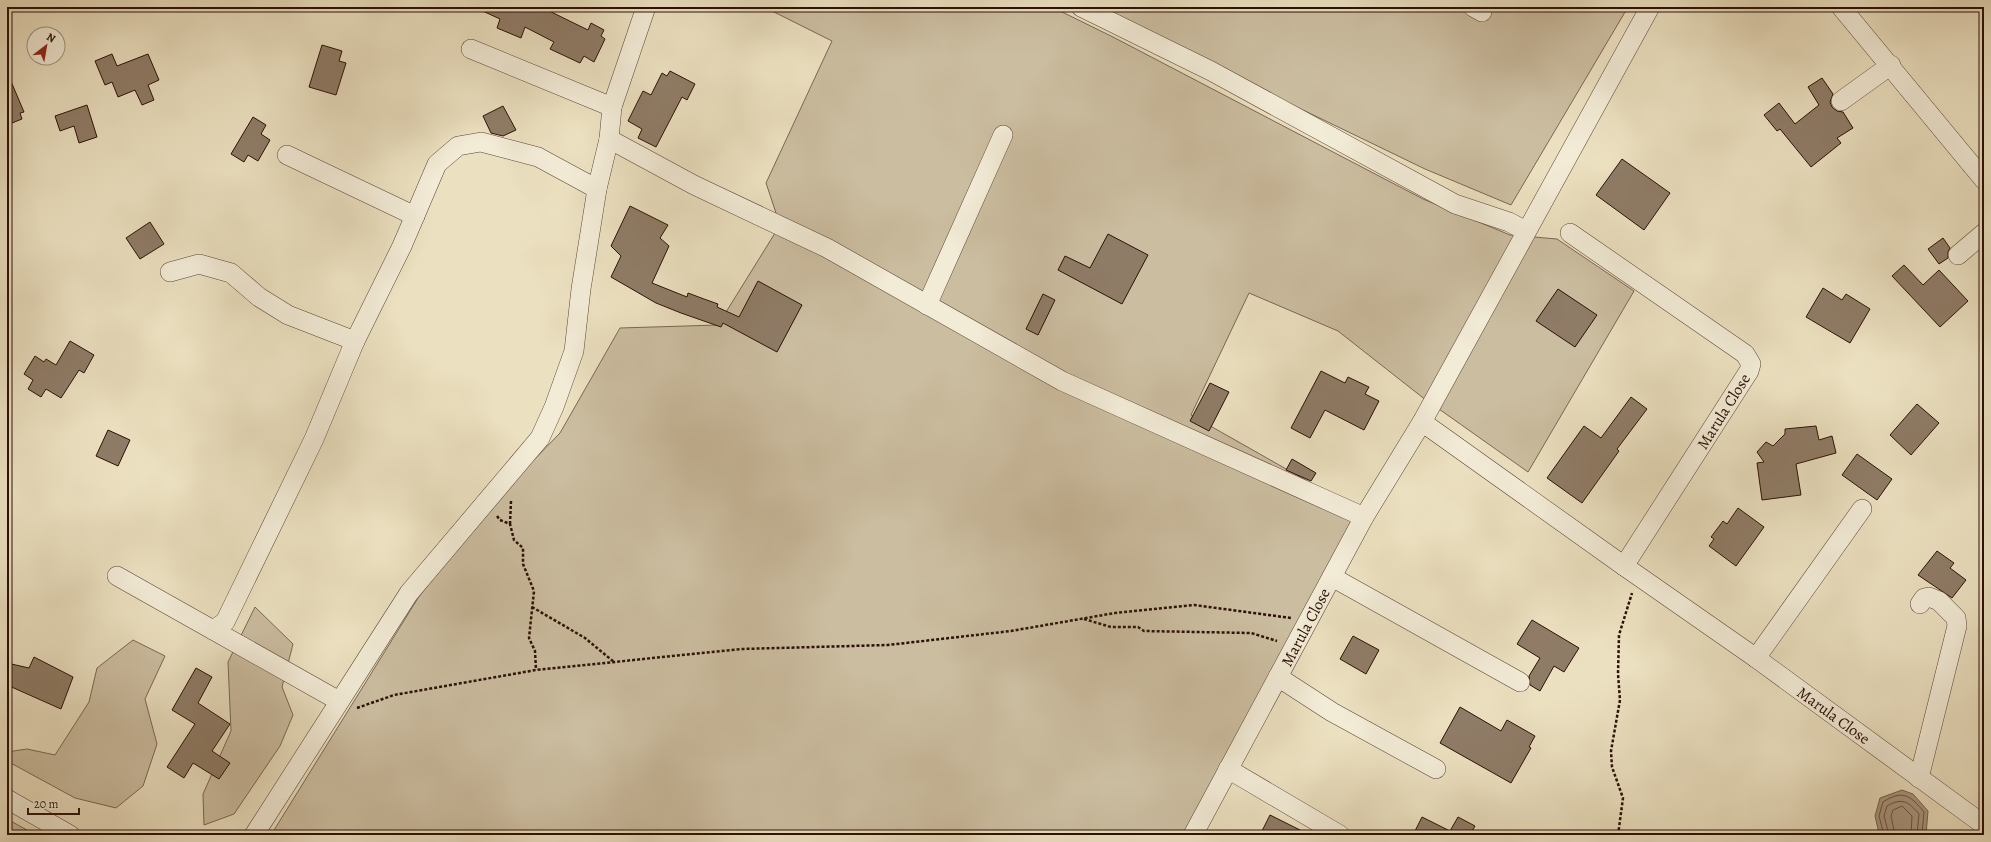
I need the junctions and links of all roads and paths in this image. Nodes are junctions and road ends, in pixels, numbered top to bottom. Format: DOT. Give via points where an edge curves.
graph roads {
  1 [pos="646,7"];
  2 [pos="1081,7"];
  3 [pos="1650,7"];
  4 [pos="1841,7"];
  5 [pos="470,49"];
  6 [pos="1891,65"];
  7 [pos="1841,101"];
  8 [pos="612,107"];
  9 [pos="1003,135"];
  10 [pos="609,139"];
  11 [pos="287,155"];
  12 [pos="1983,177"];
  13 [pos="597,190"];
  14 [pos="415,216"];
  15 [pos="1526,231"];
  16 [pos="1570,233"];
  17 [pos="1984,233"];
  18 [pos="1958,255"];
  19 [pos="170,272"];
  20 [pos="927,305"];
  21 [pos="355,341"];
  22 [pos="1422,422"];
  23 [pos="486,503"];
  24 [pos="1862,509"];
  25 [pos="1364,518"];
  26 [pos="1630,570"];
  27 [pos="117,576"];
  28 [pos="1332,577"];
  29 [pos="1920,604"];
  30 [pos="532,607"];
  31 [pos="1082,619"];
  32 [pos="1308,621"];
  33 [pos="213,630"];
  34 [pos="1294,647"];
  35 [pos="1756,658"];
  36 [pos="614,662"];
  37 [pos="536,670"];
  38 [pos="1278,677"];
  39 [pos="1520,682"];
  40 [pos="339,701"];
  41 [pos="328,718"];
  42 [pos="1228,769"];
  43 [pos="1436,769"];
  44 [pos="1919,778"];
  45 [pos="7,799"];
  46 [pos="1984,825"];
  47 [pos="70,835"];
  48 [pos="254,835"];
  49 [pos="1193,835"];
  50 [pos="1340,835"];
  51 [pos="1618,835"];
  1 -- 8 [label="street"];
  2 -- 15 [label="street" via="1211,71 1455,204 1509,222"];
  3 -- 15 [label="street, Marula Close"];
  4 -- 6 [label="street"];
  5 -- 8 [label="street"];
  6 -- 7 [label="street"];
  6 -- 12 [label="street"];
  8 -- 10 [label="street"];
  9 -- 20 [label="street"];
  10 -- 13 [label="street"];
  10 -- 20 [label="street" via="694,185 827,248"];
  11 -- 14 [label="street"];
  13 -- 14 [label="street" via="538,157 481,142 458,146 437,164"];
  13 -- 23 [label="street" via="574,351 540,438"];
  14 -- 21 [label="street"];
  15 -- 22 [label="street, Marula Close"];
  16 -- 26 [label="street, Marula Close" via="1745,354 1751,364"];
  17 -- 18 [label="street"];
  19 -- 21 [label="street" via="199,264 231,273 259,297 288,314"];
  20 -- 25 [label="street" via="1062,381"];
  21 -- 33 [label="street" via="314,439 225,622"];
  22 -- 25 [label="street, Marula Close"];
  22 -- 26 [label="street, Marula Close"];
  23 -- 30 [label="path" via="500,520 510,524 514,540 523,548 523,564 534,591"];
  23 -- 40 [label="street" via="409,593"];
  24 -- 35 [label="street"];
  25 -- 28 [label="street, Marula Close"];
  26 -- 35 [label="street, Marula Close"];
  26 -- 51 [label="path" via="1629,604 1619,635 1620,700 1611,751 1612,766 1623,798"];
  27 -- 33 [label="street"];
  28 -- 32 [label="street, Marula Close"];
  28 -- 39 [label="street"];
  29 -- 44 [label="street" via="1929,596 1939,601 1956,618 1957,626"];
  30 -- 36 [label="path" via="584,638"];
  30 -- 37 [label="path" via="529,638 535,651"];
  31 -- 32 [label="path" via="1200,604"];
  31 -- 34 [label="path" via="1112,627 1138,627 1144,632 1251,632"];
  31 -- 36 [label="path" via="1011,631 888,645 741,649"];
  32 -- 34 [label="street, Marula Close"];
  33 -- 40 [label="street"];
  34 -- 38 [label="street, Marula Close"];
  35 -- 44 [label="street, Marula Close"];
  36 -- 37 [label="path"];
  37 -- 41 [label="path" via="394,695"];
  38 -- 42 [label="street, Marula Close"];
  38 -- 43 [label="street" via="1332,712"];
  40 -- 41 [label="street"];
  41 -- 48 [label="street"];
  42 -- 49 [label="street, Marula Close"];
  42 -- 50 [label="street"];
  44 -- 46 [label="street, Marula Close"];
  45 -- 47 [label="street"];
}
